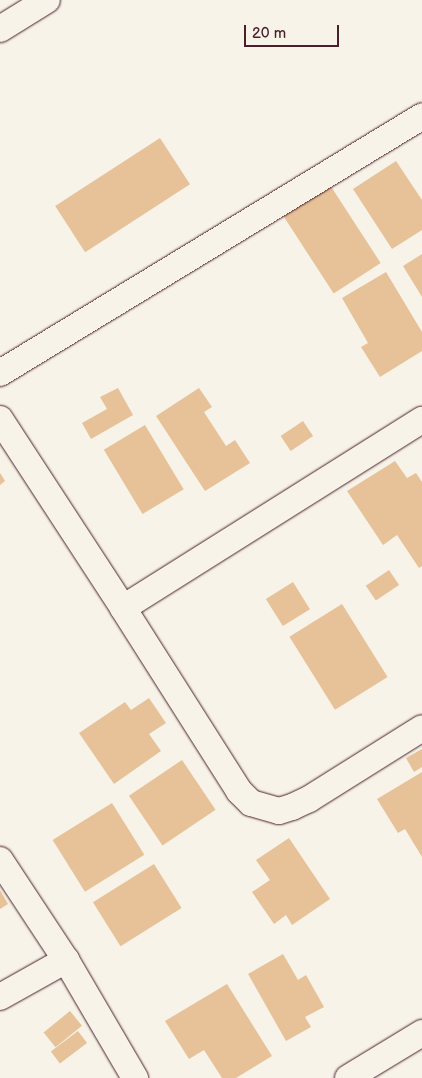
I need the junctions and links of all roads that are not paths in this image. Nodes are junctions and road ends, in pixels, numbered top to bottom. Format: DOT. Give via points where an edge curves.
graph roads {
  1 [pos="47,0"];
  2 [pos="0,29"];
  3 [pos="422,116"];
  4 [pos="0,373"];
  5 [pos="0,419"];
  6 [pos="422,420"];
  7 [pos="123,608"];
  8 [pos="422,728"];
  9 [pos="0,860"];
  10 [pos="66,960"];
  11 [pos="0,997"];
  12 [pos="422,1033"];
  13 [pos="135,1078"];
  14 [pos="348,1078"];
  1 -- 2 [label="street"];
  3 -- 4 [label="street"];
  5 -- 7 [label="street"];
  6 -- 7 [label="street"];
  7 -- 8 [label="street" via="239,791 251,803 279,811 292,807"];
  9 -- 10 [label="street"];
  10 -- 11 [label="street"];
  10 -- 13 [label="street"];
  12 -- 14 [label="street"];
}
